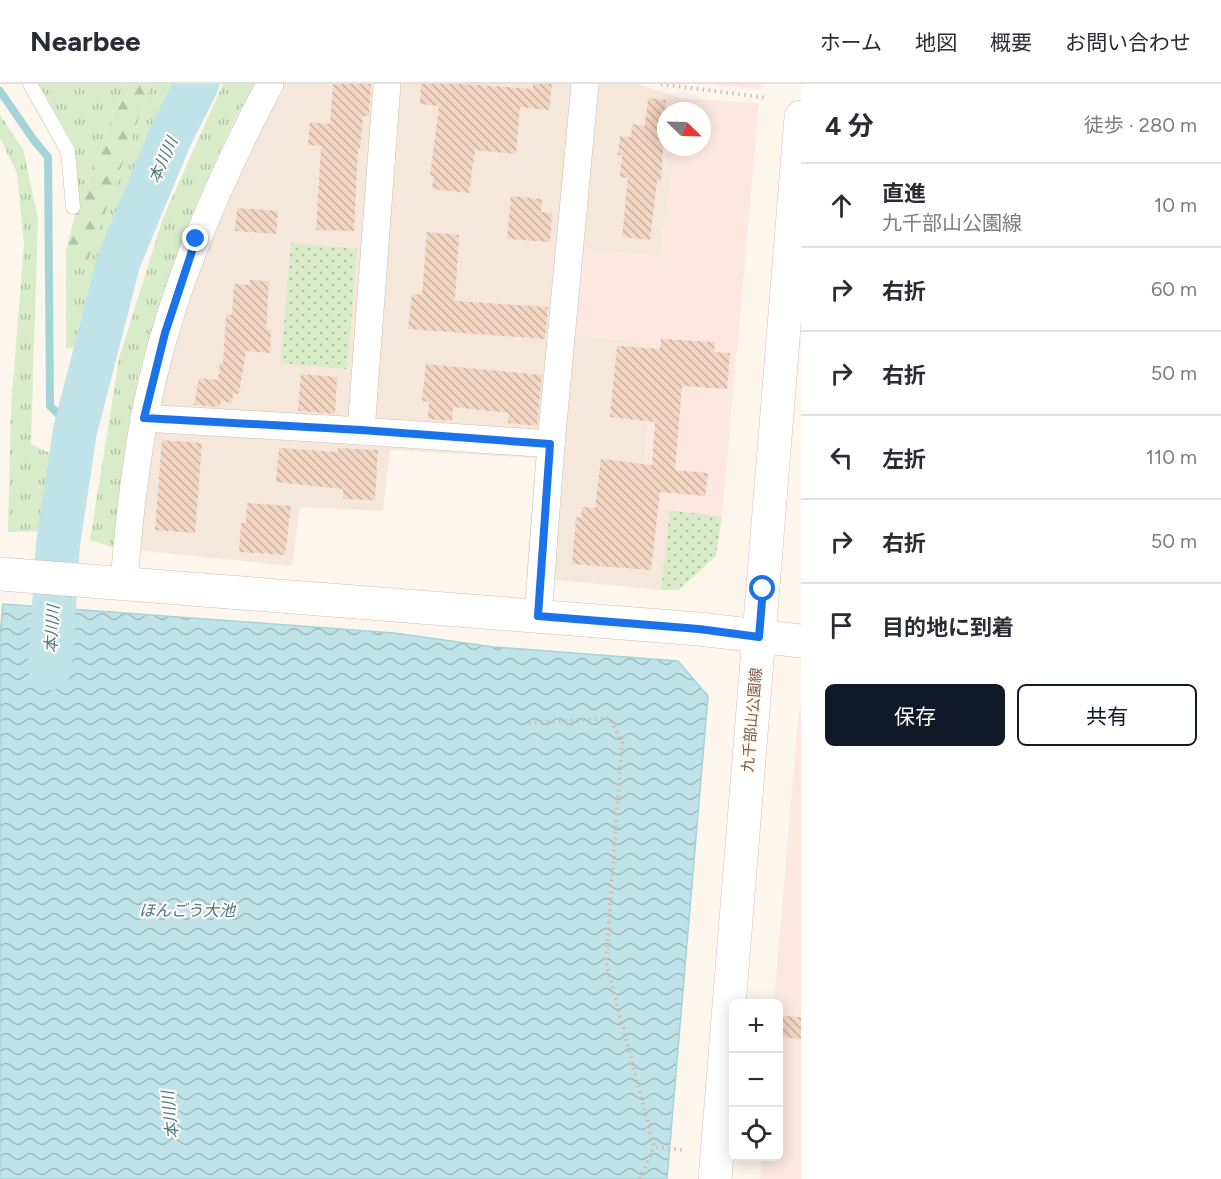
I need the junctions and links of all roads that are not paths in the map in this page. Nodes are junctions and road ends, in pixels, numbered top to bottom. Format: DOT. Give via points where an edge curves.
graph roads {
  1 [pos="30,84"];
  2 [pos="270,84"];
  3 [pos="387,84"];
  4 [pos="585,84"];
  5 [pos="801,117"];
  6 [pos="73,207"];
  7 [pos="144,418"];
  8 [pos="361,430"];
  9 [pos="550,444"];
  10 [pos="0,573"];
  11 [pos="124,584"];
  12 [pos="538,616"];
  13 [pos="759,637"];
  14 [pos="801,641"];
  15 [pos="715,1179"];
  1 -- 6 [label="lane" via="68,151"];
  2 -- 7 [label="street" via="196,239 165,333"];
  3 -- 8 [label="street"];
  4 -- 9 [label="street"];
  5 -- 13 [label="main road, 九千部山公園線"];
  7 -- 8 [label="street"];
  7 -- 11 [label="street" via="132,491"];
  8 -- 9 [label="street"];
  9 -- 12 [label="street"];
  10 -- 11 [label="main road"];
  11 -- 12 [label="main road"];
  12 -- 13 [label="main road"];
  13 -- 14 [label="main road"];
  13 -- 15 [label="main road, 九千部山公園線"];
}
